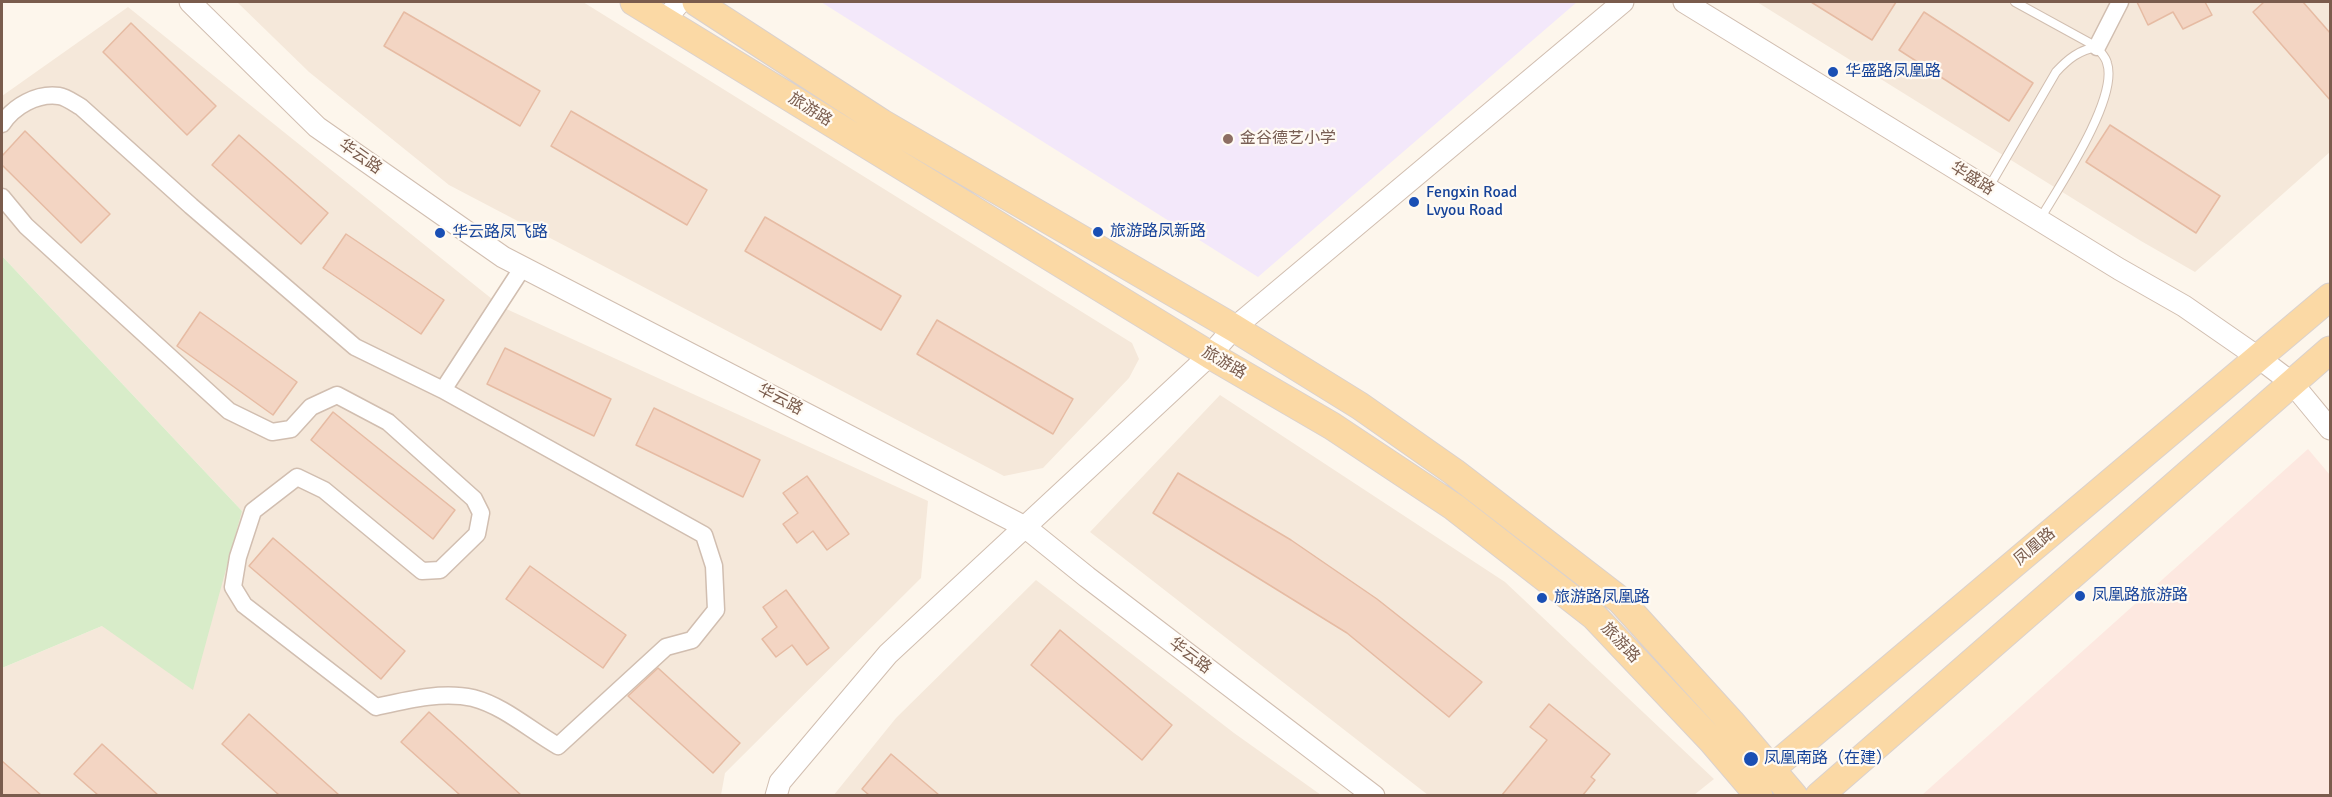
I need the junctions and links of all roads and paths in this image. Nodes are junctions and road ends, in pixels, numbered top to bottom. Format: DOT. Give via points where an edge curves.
graph roads {
  1 [pos="190,2"];
  2 [pos="634,2"];
  3 [pos="696,2"];
  4 [pos="1623,2"];
  5 [pos="1684,2"];
  6 [pos="2015,2"];
  7 [pos="2120,2"];
  8 [pos="672,11"];
  9 [pos="2097,47"];
  10 [pos="2,124"];
  11 [pos="1988,189"];
  12 [pos="2,197"];
  13 [pos="2040,219"];
  14 [pos="523,267"];
  15 [pos="2331,297"];
  16 [pos="1234,328"];
  17 [pos="2331,350"];
  18 [pos="1210,355"];
  19 [pos="2259,358"];
  20 [pos="2292,383"];
  21 [pos="443,390"];
  22 [pos="2331,429"];
  23 [pos="1025,527"];
  24 [pos="1755,786"];
  25 [pos="776,795"];
  26 [pos="1374,795"];
  27 [pos="1794,795"];
  28 [pos="1819,795"];
  1 -- 14 [label="street, 华云路" via="317,127"];
  2 -- 8 [label="main road, 旅游路"];
  3 -- 16 [label="main road, 旅游路" via="882,123"];
  4 -- 16 [label="street"];
  5 -- 11 [label="street, 华盛路"];
  6 -- 9 [label="lane"];
  7 -- 9 [label="street"];
  8 -- 18 [label="main road, 旅游路"];
  9 -- 11 [label="lane" via="2068,59 2056,72"];
  9 -- 13 [label="lane" via="2107,63 2108,83 2103,102 2090,133"];
  10 -- 21 [label="street" via="8,115 37,97 61,96 81,106 355,347"];
  11 -- 13 [label="street, 华盛路"];
  12 -- 21 [label="street" via="26,226 229,411 272,432 291,429 311,407 337,395 388,422 474,499 481,513 477,534 440,570 422,571 324,490 297,477 254,511 238,557 233,587 244,605 376,707 439,696 473,698 510,715 558,746 666,647 692,640 716,610 714,566 704,535"];
  13 -- 19 [label="street, 华盛路" via="2184,306"];
  14 -- 21 [label="street"];
  14 -- 23 [label="street, 华云路"];
  15 -- 19 [label="main road, 凤凰路"];
  16 -- 18 [label="street"];
  16 -- 24 [label="main road, 旅游路" via="1377,418 1454,472 1620,600"];
  17 -- 20 [label="main road"];
  18 -- 23 [label="street"];
  18 -- 24 [label="main road, 旅游路" via="1332,426 1454,507 1594,616"];
  19 -- 20 [label="street, 华盛路"];
  19 -- 24 [label="main road, 凤凰路"];
  20 -- 22 [label="street"];
  20 -- 28 [label="main road"];
  23 -- 25 [label="street" via="888,654 780,782"];
  23 -- 26 [label="street, 华云路"];
  24 -- 27 [label="main road, 旅游路"];
}
